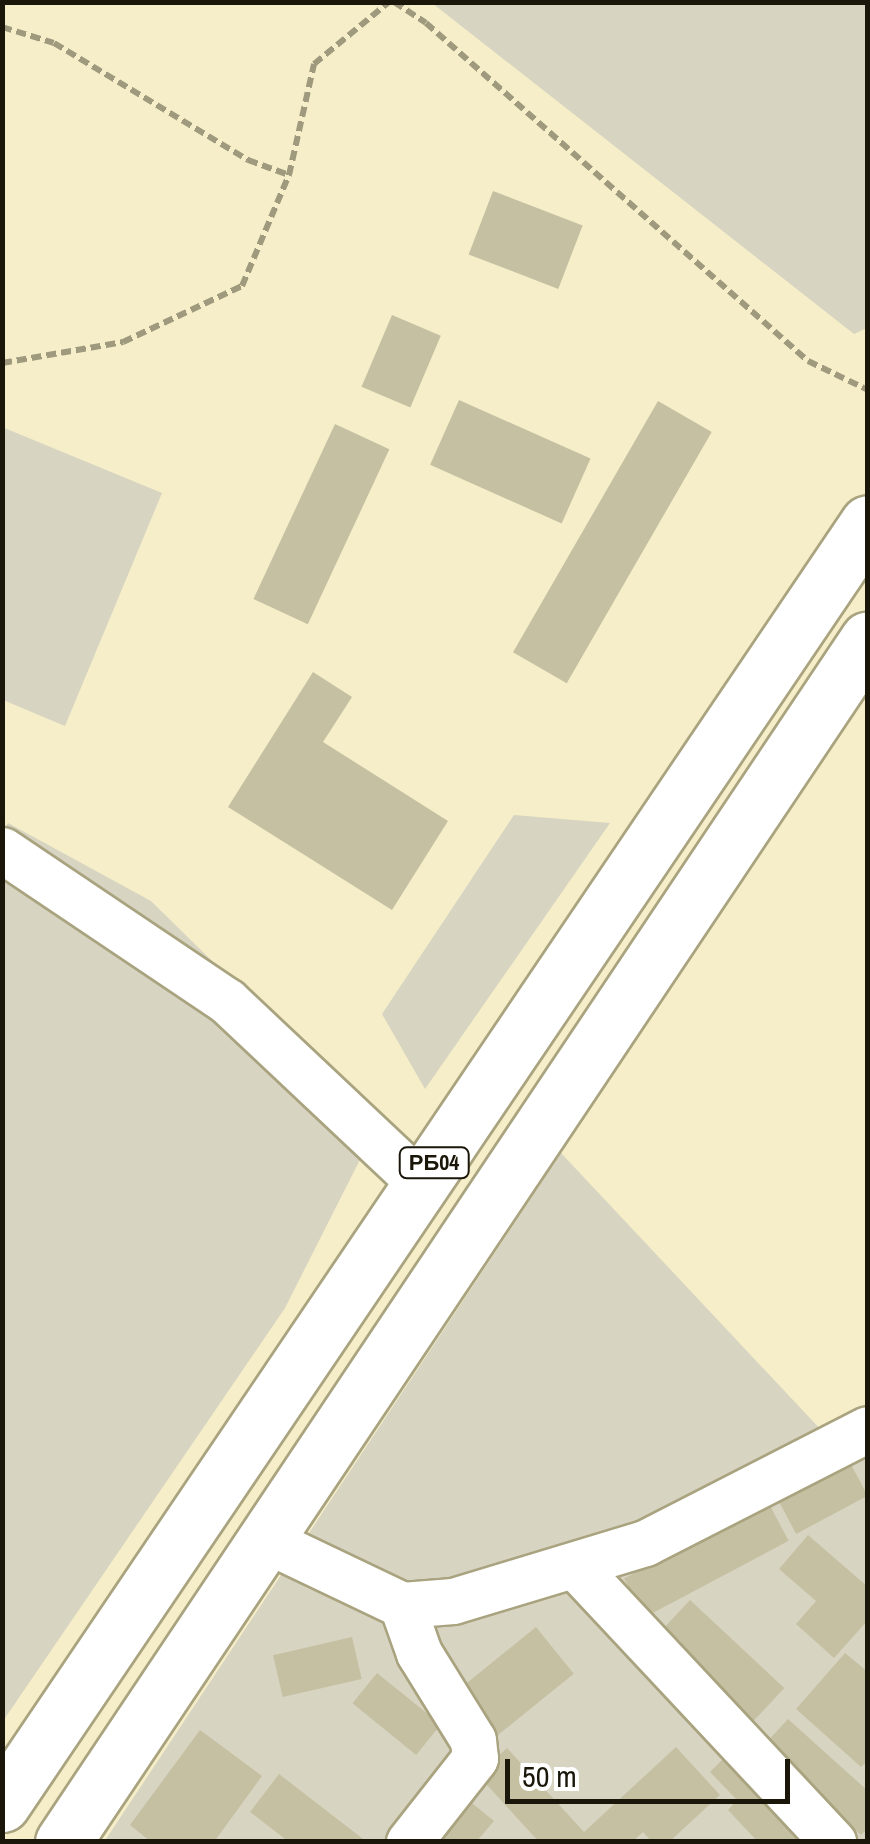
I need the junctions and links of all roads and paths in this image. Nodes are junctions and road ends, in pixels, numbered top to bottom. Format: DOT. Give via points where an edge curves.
graph roads {
  1 [pos="392,2"];
  2 [pos="2,26"];
  3 [pos="289,174"];
  4 [pos="2,363"];
  5 [pos="868,390"];
  6 [pos="868,523"];
  7 [pos="868,638"];
  8 [pos="2,850"];
  9 [pos="420,1183"];
  10 [pos="868,1430"];
  11 [pos="266,1540"];
  12 [pos="575,1566"];
  13 [pos="402,1605"];
  14 [pos="2,1804"];
  15 [pos="63,1842"];
  16 [pos="409,1842"];
  17 [pos="833,1842"];
  1 -- 3 [label="path" via="314,64"];
  1 -- 5 [label="path" via="426,23 808,361"];
  2 -- 3 [label="path" via="54,43 248,160"];
  3 -- 4 [label="path" via="242,286 122,342"];
  6 -- 9 [label="highway, РБ04"];
  7 -- 11 [label="highway, РБ04"];
  8 -- 9 [label="lane" via="227,1001"];
  9 -- 14 [label="highway, РБ04"];
  10 -- 12 [label="lane" via="644,1544"];
  11 -- 13 [label="lane"];
  11 -- 15 [label="highway, РБ04"];
  12 -- 13 [label="lane" via="453,1601"];
  12 -- 17 [label="lane"];
  13 -- 16 [label="lane" via="420,1653 473,1740 475,1758"];
}
